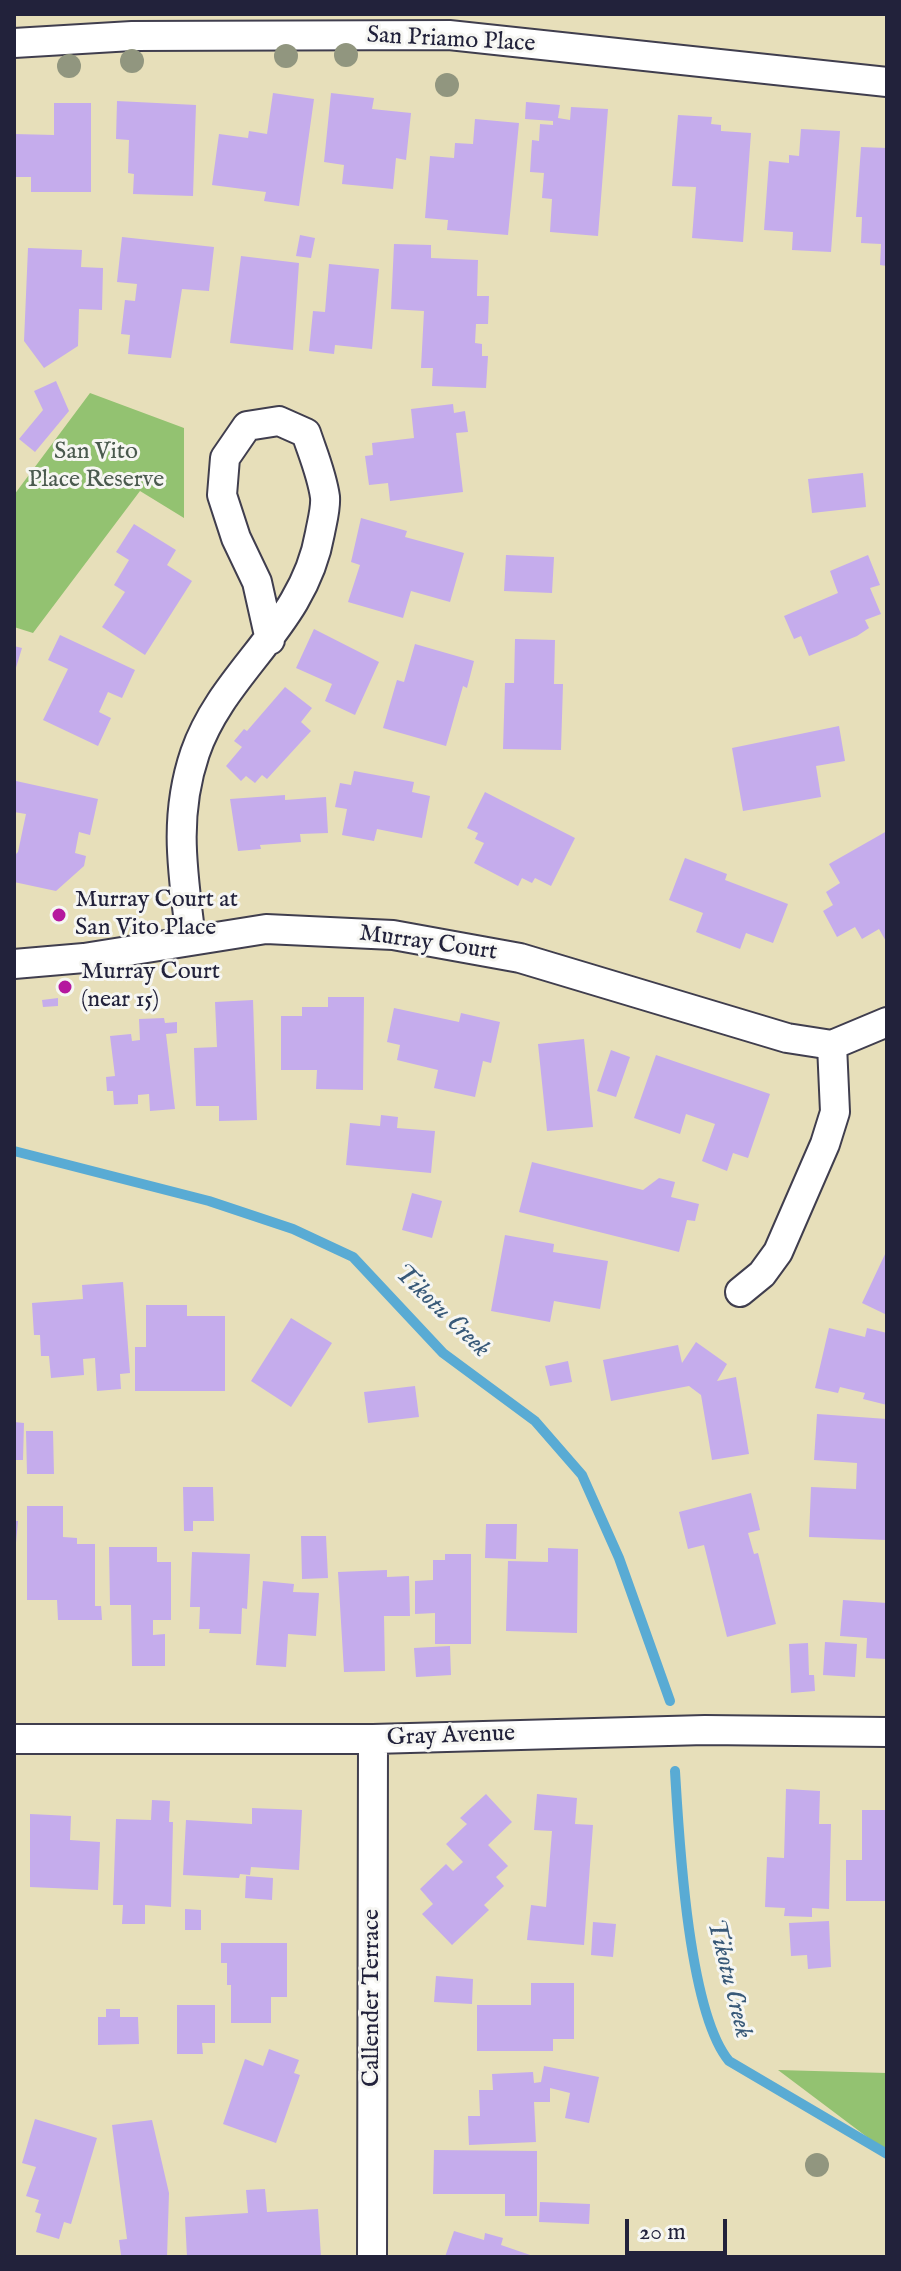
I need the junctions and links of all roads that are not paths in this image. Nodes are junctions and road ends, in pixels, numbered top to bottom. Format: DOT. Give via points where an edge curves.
graph roads {
  1 [pos="14,43"];
  2 [pos="887,82"];
  3 [pos="270,640"];
  4 [pos="191,939"];
  5 [pos="14,964"];
  6 [pos="887,1022"];
  7 [pos="832,1045"];
  8 [pos="740,1292"];
  9 [pos="887,1732"];
  10 [pos="14,1739"];
  11 [pos="373,1739"];
  12 [pos="372,2257"];
  1 -- 2 [label="street, San Priamo Place" via="132,36 449,35"];
  3 -- 3 [label="street" via="257,582 222,495 225,458 247,426 279,421 306,433 325,500 303,587"];
  3 -- 4 [label="street" via="217,706 195,751 183,795 179,837"];
  4 -- 5 [label="street, Murray Court"];
  4 -- 7 [label="street, Murray Court" via="266,929 393,935 520,958 787,1038"];
  6 -- 7 [label="street"];
  7 -- 8 [label="street" via="835,1112 825,1144 778,1252"];
  9 -- 11 [label="street, Gray Avenue" via="705,1730"];
  10 -- 11 [label="street, Gray Avenue"];
  11 -- 12 [label="street, Callender Terrace"];
}
